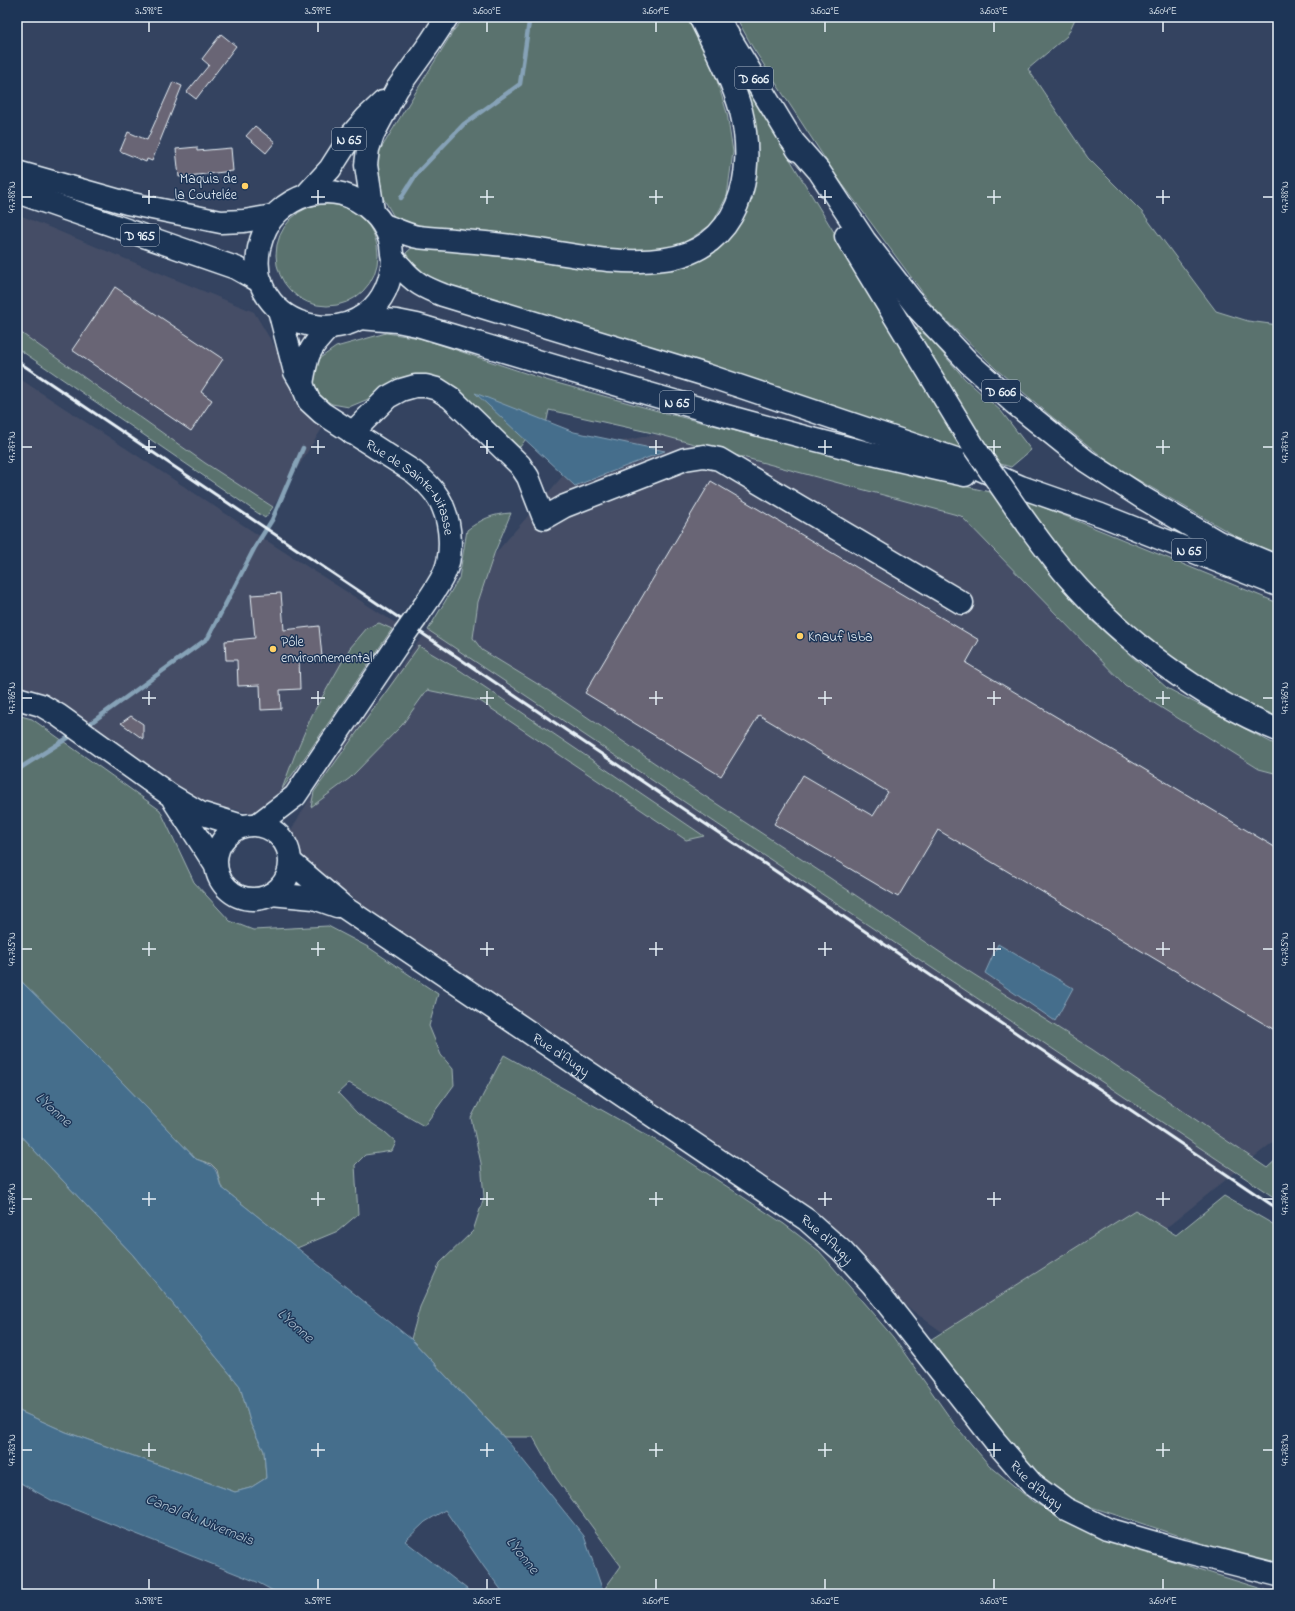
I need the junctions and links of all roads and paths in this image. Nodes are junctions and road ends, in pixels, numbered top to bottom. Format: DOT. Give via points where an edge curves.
graph roads {
  1 [pos="447,17"];
  2 [pos="700,17"];
  3 [pos="717,17"];
  4 [pos="397,89"];
  5 [pos="790,138"];
  6 [pos="17,172"];
  7 [pos="17,192"];
  8 [pos="306,195"];
  9 [pos="274,216"];
  10 [pos="378,218"];
  11 [pos="393,258"];
  12 [pos="261,282"];
  13 [pos="279,310"];
  14 [pos="360,318"];
  15 [pos="329,328"];
  16 [pos="302,384"];
  17 [pos="352,433"];
  18 [pos="1021,487"];
  19 [pos="1278,567"];
  20 [pos="1278,585"];
  21 [pos="962,603"];
  22 [pos="17,698"];
  23 [pos="1278,730"];
  24 [pos="170,795"];
  25 [pos="295,796"];
  26 [pos="250,825"];
  27 [pos="283,839"];
  28 [pos="290,862"];
  29 [pos="216,866"];
  30 [pos="271,894"];
  31 [pos="345,908"];
  32 [pos="1278,1575"];
  1 -- 4 [label="main road, N 65"];
  2 -- 10 [label="main road" via="733,86 745,137 743,189 739,202 724,228 706,245 680,256 626,262 496,244 417,237"];
  3 -- 5 [label="main road, D 606"];
  4 -- 8 [label="main road, N 65" via="366,117 330,169"];
  4 -- 10 [label="main road, N 65" via="373,134 368,149 366,165"];
  5 -- 19 [label="main road, D 606" via="819,171 865,241 919,310 969,363 1014,403 1086,462 1143,498 1218,542"];
  5 -- 23 [label="main road, D 606, bridge" via="867,273 974,447 1044,547 1104,615 1134,641 1210,696"];
  6 -- 9 [label="main road, D 965" via="127,203 221,222"];
  7 -- 12 [label="main road, D 965" via="236,268"];
  8 -- 9 [label="main road" via="283,207"];
  8 -- 10 [label="main road" via="324,192 342,194 359,201"];
  9 -- 12 [label="main road" via="262,236 257,259"];
  10 -- 11 [label="main road" via="391,241"];
  11 -- 14 [label="main road" via="392,272 385,292 372,310"];
  11 -- 18 [label="main road, N 65" via="409,277 421,286 443,295 706,375 959,460"];
  12 -- 13 [label="main road" via="268,297"];
  13 -- 15 [label="main road" via="294,320 311,326"];
  13 -- 16 [label="main road, Rue de Sainte-Nitasse" via="295,372"];
  14 -- 15 [label="main road"];
  14 -- 18 [label="main road, N 65" via="417,325 707,411 880,456"];
  15 -- 16 [label="main road" via="310,349"];
  16 -- 17 [label="main road, Rue de Sainte-Nitasse" via="313,407"];
  17 -- 21 [label="main road" via="388,397 415,386 437,389 451,398 520,464 528,477 544,518 565,506 685,460 704,456 719,459"];
  17 -- 25 [label="main road, Rue de Sainte-Nitasse" via="414,472 430,486 443,506 448,532 448,562 444,574 410,627"];
  18 -- 20 [label="main road, N 65" via="1101,515"];
  22 -- 24 [label="main road" via="41,705 79,729"];
  24 -- 26 [label="main road" via="200,813"];
  24 -- 29 [label="main road"];
  25 -- 26 [label="main road, Rue de Sainte-Nitasse"];
  25 -- 27 [label="main road, Rue de Sainte-Nitasse"];
  26 -- 27 [label="main road" via="267,827"];
  26 -- 29 [label="main road" via="231,832 222,841 217,853"];
  27 -- 28 [label="main road"];
  28 -- 30 [label="main road" via="286,880"];
  28 -- 31 [label="main road, Rue d'Augy"];
  29 -- 30 [label="main road" via="219,878 226,888 236,895 248,899"];
  30 -- 31 [label="main road, Rue d'Augy" via="314,898"];
  31 -- 32 [label="main road, Rue d'Augy" via="807,1220 842,1251 872,1284 995,1441 1032,1484 1066,1509 1107,1529"];
}
